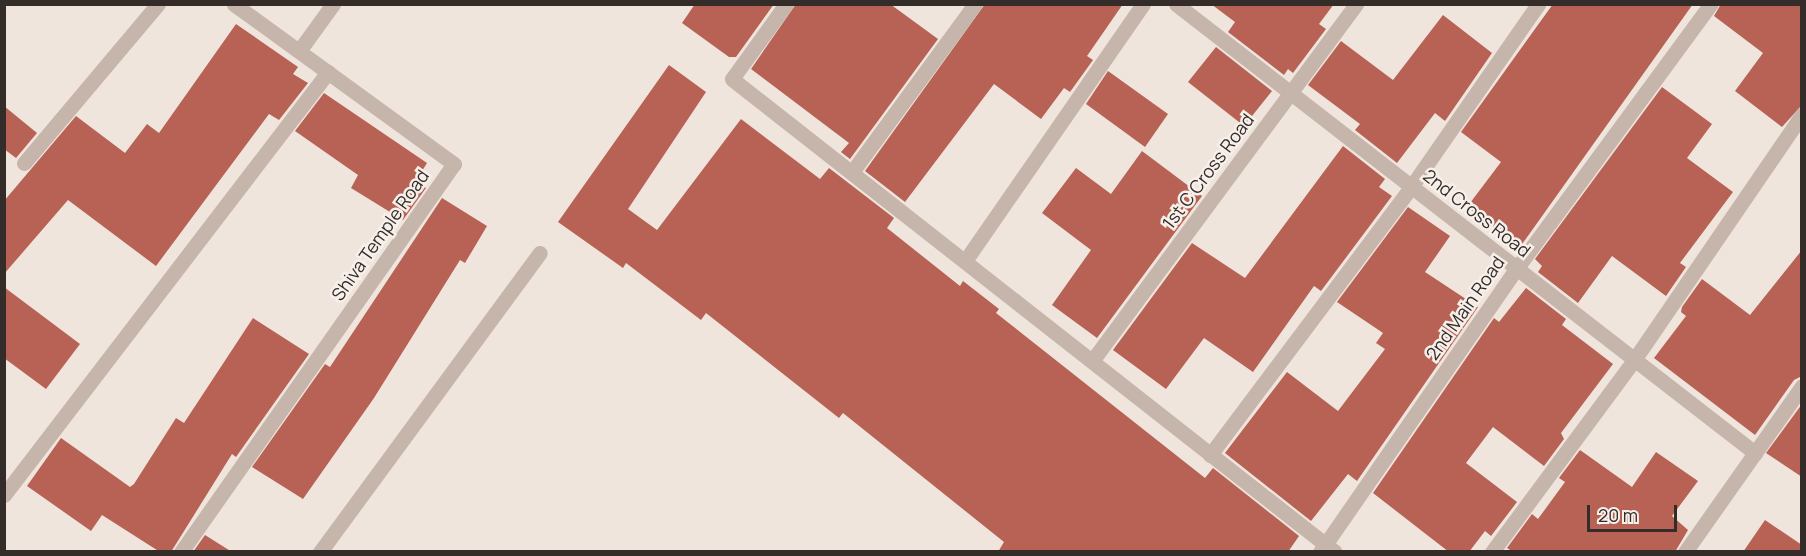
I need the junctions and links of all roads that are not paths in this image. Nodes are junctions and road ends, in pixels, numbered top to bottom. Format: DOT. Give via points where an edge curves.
graph roads {
  1 [pos="158,4"];
  2 [pos="234,4"];
  3 [pos="333,4"];
  4 [pos="786,4"];
  5 [pos="975,4"];
  6 [pos="1143,4"];
  7 [pos="1176,4"];
  8 [pos="1356,4"];
  9 [pos="1538,4"];
  10 [pos="1712,4"];
  11 [pos="298,51"];
  12 [pos="328,72"];
  13 [pos="1290,93"];
  14 [pos="1802,115"];
  15 [pos="24,163"];
  16 [pos="852,172"];
  17 [pos="1411,187"];
  18 [pos="540,253"];
  19 [pos="965,261"];
  20 [pos="1516,268"];
  21 [pos="1634,360"];
  22 [pos="1092,361"];
  23 [pos="1802,386"];
  24 [pos="1755,453"];
  25 [pos="1210,456"];
  26 [pos="4,495"];
  27 [pos="1326,549"];
  28 [pos="181,552"];
  29 [pos="320,552"];
  30 [pos="1491,552"];
  31 [pos="1685,552"];
  1 -- 15 [label="street"];
  2 -- 11 [label="street, Shiva Temple Road"];
  3 -- 11 [label="street"];
  4 -- 16 [label="street" via="732,79"];
  5 -- 16 [label="street"];
  6 -- 19 [label="street"];
  7 -- 13 [label="street, 2nd Cross Road"];
  8 -- 13 [label="street, 1st C Cross Road"];
  9 -- 17 [label="street"];
  10 -- 20 [label="street, 2nd Main Road"];
  11 -- 12 [label="street, Shiva Temple Road"];
  12 -- 26 [label="street"];
  12 -- 28 [label="street, Shiva Temple Road" via="454,164"];
  13 -- 17 [label="street, 2nd Cross Road"];
  13 -- 22 [label="street, 1st C Cross Road"];
  14 -- 21 [label="street"];
  16 -- 19 [label="street"];
  17 -- 20 [label="street, 2nd Cross Road"];
  17 -- 25 [label="street"];
  18 -- 29 [label="street"];
  19 -- 22 [label="street"];
  20 -- 21 [label="street, 2nd Cross Road"];
  20 -- 27 [label="street, 2nd Main Road"];
  21 -- 24 [label="street, 2nd Cross Road"];
  21 -- 30 [label="street"];
  22 -- 25 [label="street"];
  23 -- 24 [label="street"];
  24 -- 31 [label="street"];
  25 -- 27 [label="street"];
}
